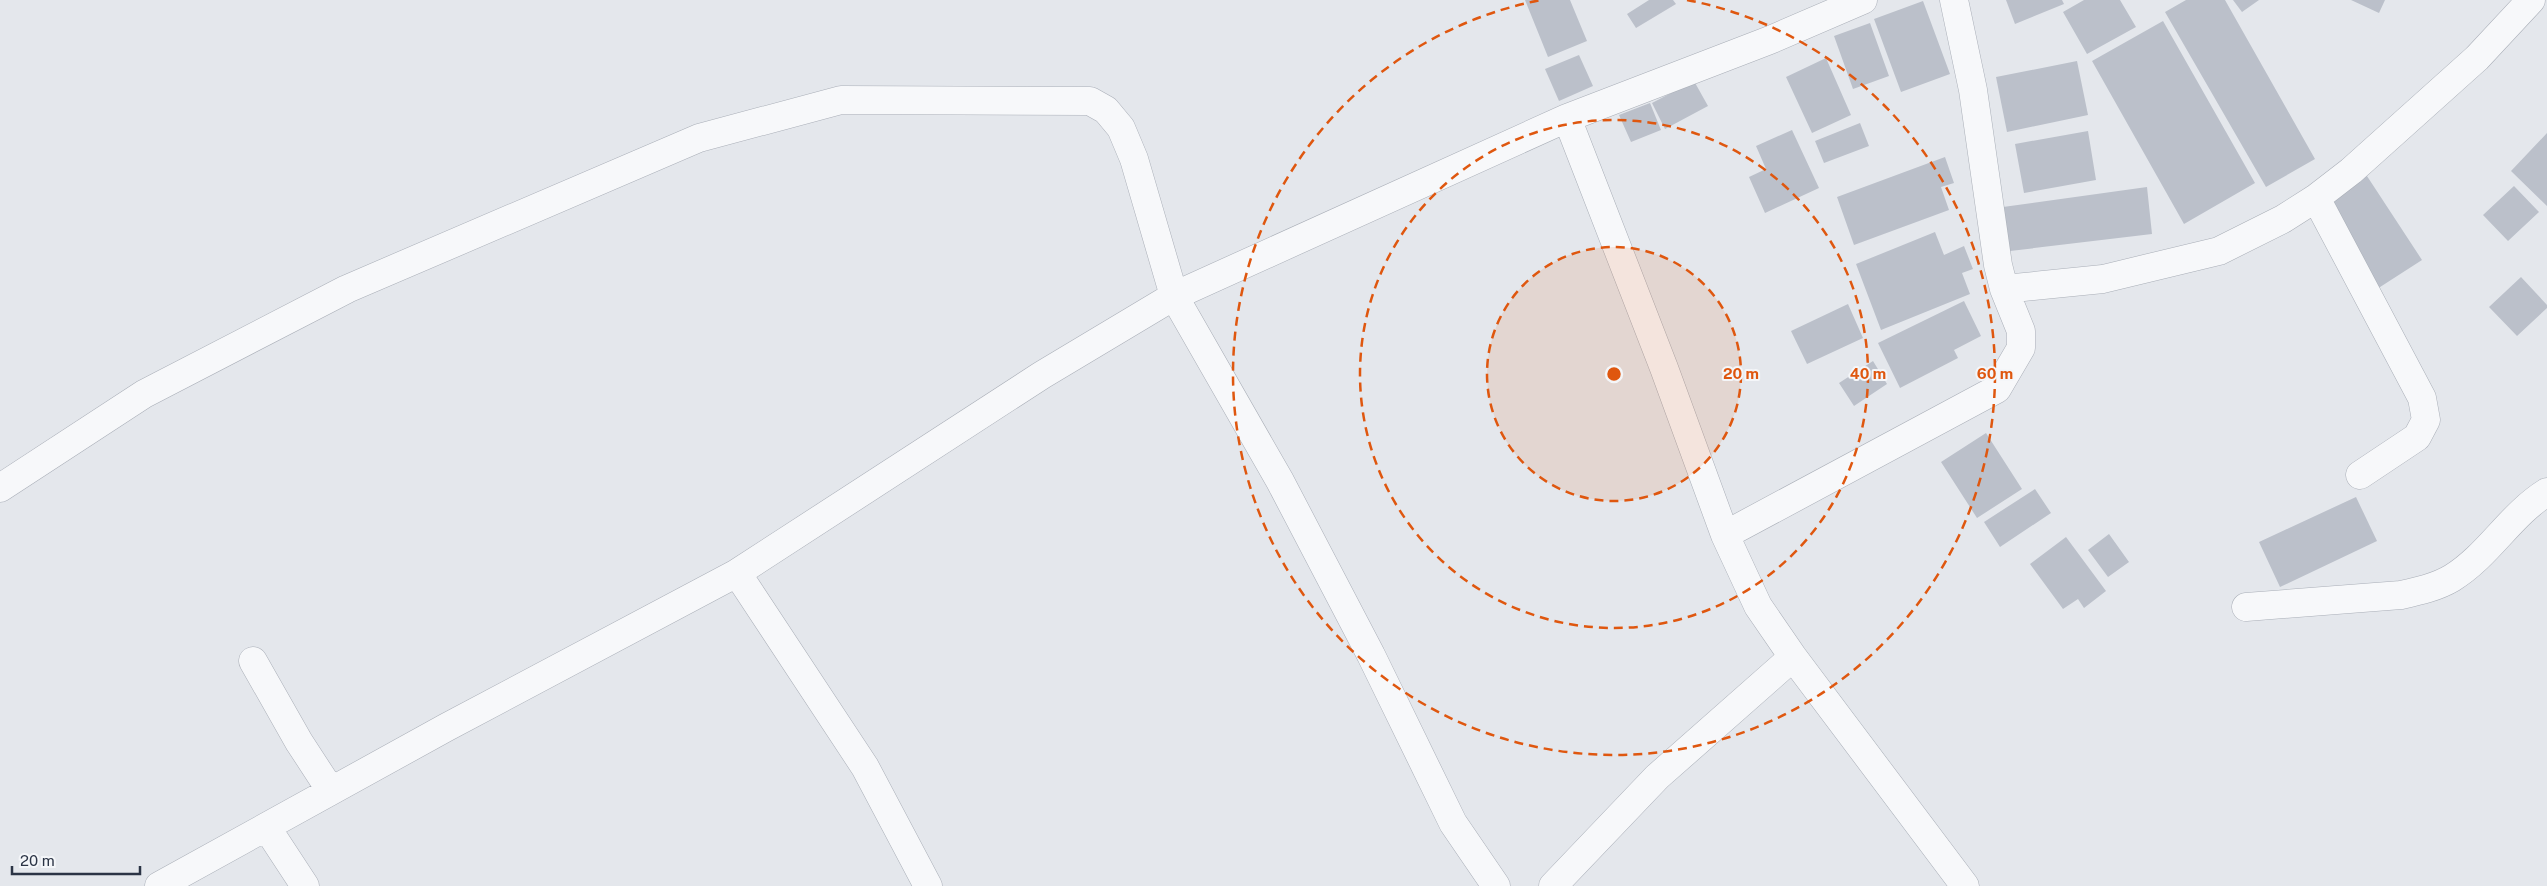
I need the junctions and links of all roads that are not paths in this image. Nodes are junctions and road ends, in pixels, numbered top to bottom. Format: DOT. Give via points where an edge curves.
graph roads {
  1 [pos="1863,0"];
  2 [pos="1954,0"];
  3 [pos="2531,0"];
  4 [pos="1566,118"];
  5 [pos="2316,198"];
  6 [pos="2004,289"];
  7 [pos="1174,296"];
  8 [pos="2360,475"];
  9 [pos="0,488"];
  10 [pos="2547,492"];
  11 [pos="1725,535"];
  12 [pos="737,572"];
  13 [pos="2246,607"];
  14 [pos="1793,657"];
  15 [pos="253,661"];
  16 [pos="331,791"];
  17 [pos="267,828"];
  18 [pos="159,886"];
  19 [pos="305,886"];
  20 [pos="928,886"];
  21 [pos="1496,886"];
  22 [pos="1553,886"];
  23 [pos="1965,886"];
  1 -- 4 [label="street" via="1770,40"];
  2 -- 6 [label="street" via="1973,90"];
  3 -- 5 [label="street" via="2476,58 2351,171"];
  4 -- 7 [label="street"];
  4 -- 11 [label="street" via="1664,368"];
  5 -- 6 [label="street" via="2249,238 2219,251 2103,280"];
  5 -- 8 [label="street" via="2422,398 2426,420 2416,437"];
  6 -- 11 [label="street" via="2020,331 2021,348 1997,389"];
  7 -- 9 [label="street" via="1134,159 1120,128 1106,110 1090,101 841,100 699,138 347,289 144,394"];
  7 -- 12 [label="street" via="1042,375"];
  7 -- 21 [label="street" via="1280,481 1453,822"];
  10 -- 13 [label="street" via="2525,507 2470,564 2452,578 2426,590 2401,595"];
  11 -- 14 [label="street" via="1758,606"];
  12 -- 16 [label="street"];
  12 -- 20 [label="street" via="865,767"];
  14 -- 22 [label="street" via="1657,777"];
  14 -- 23 [label="street"];
  15 -- 16 [label="street"];
  16 -- 17 [label="street"];
  17 -- 18 [label="street"];
  17 -- 19 [label="street"];
}
